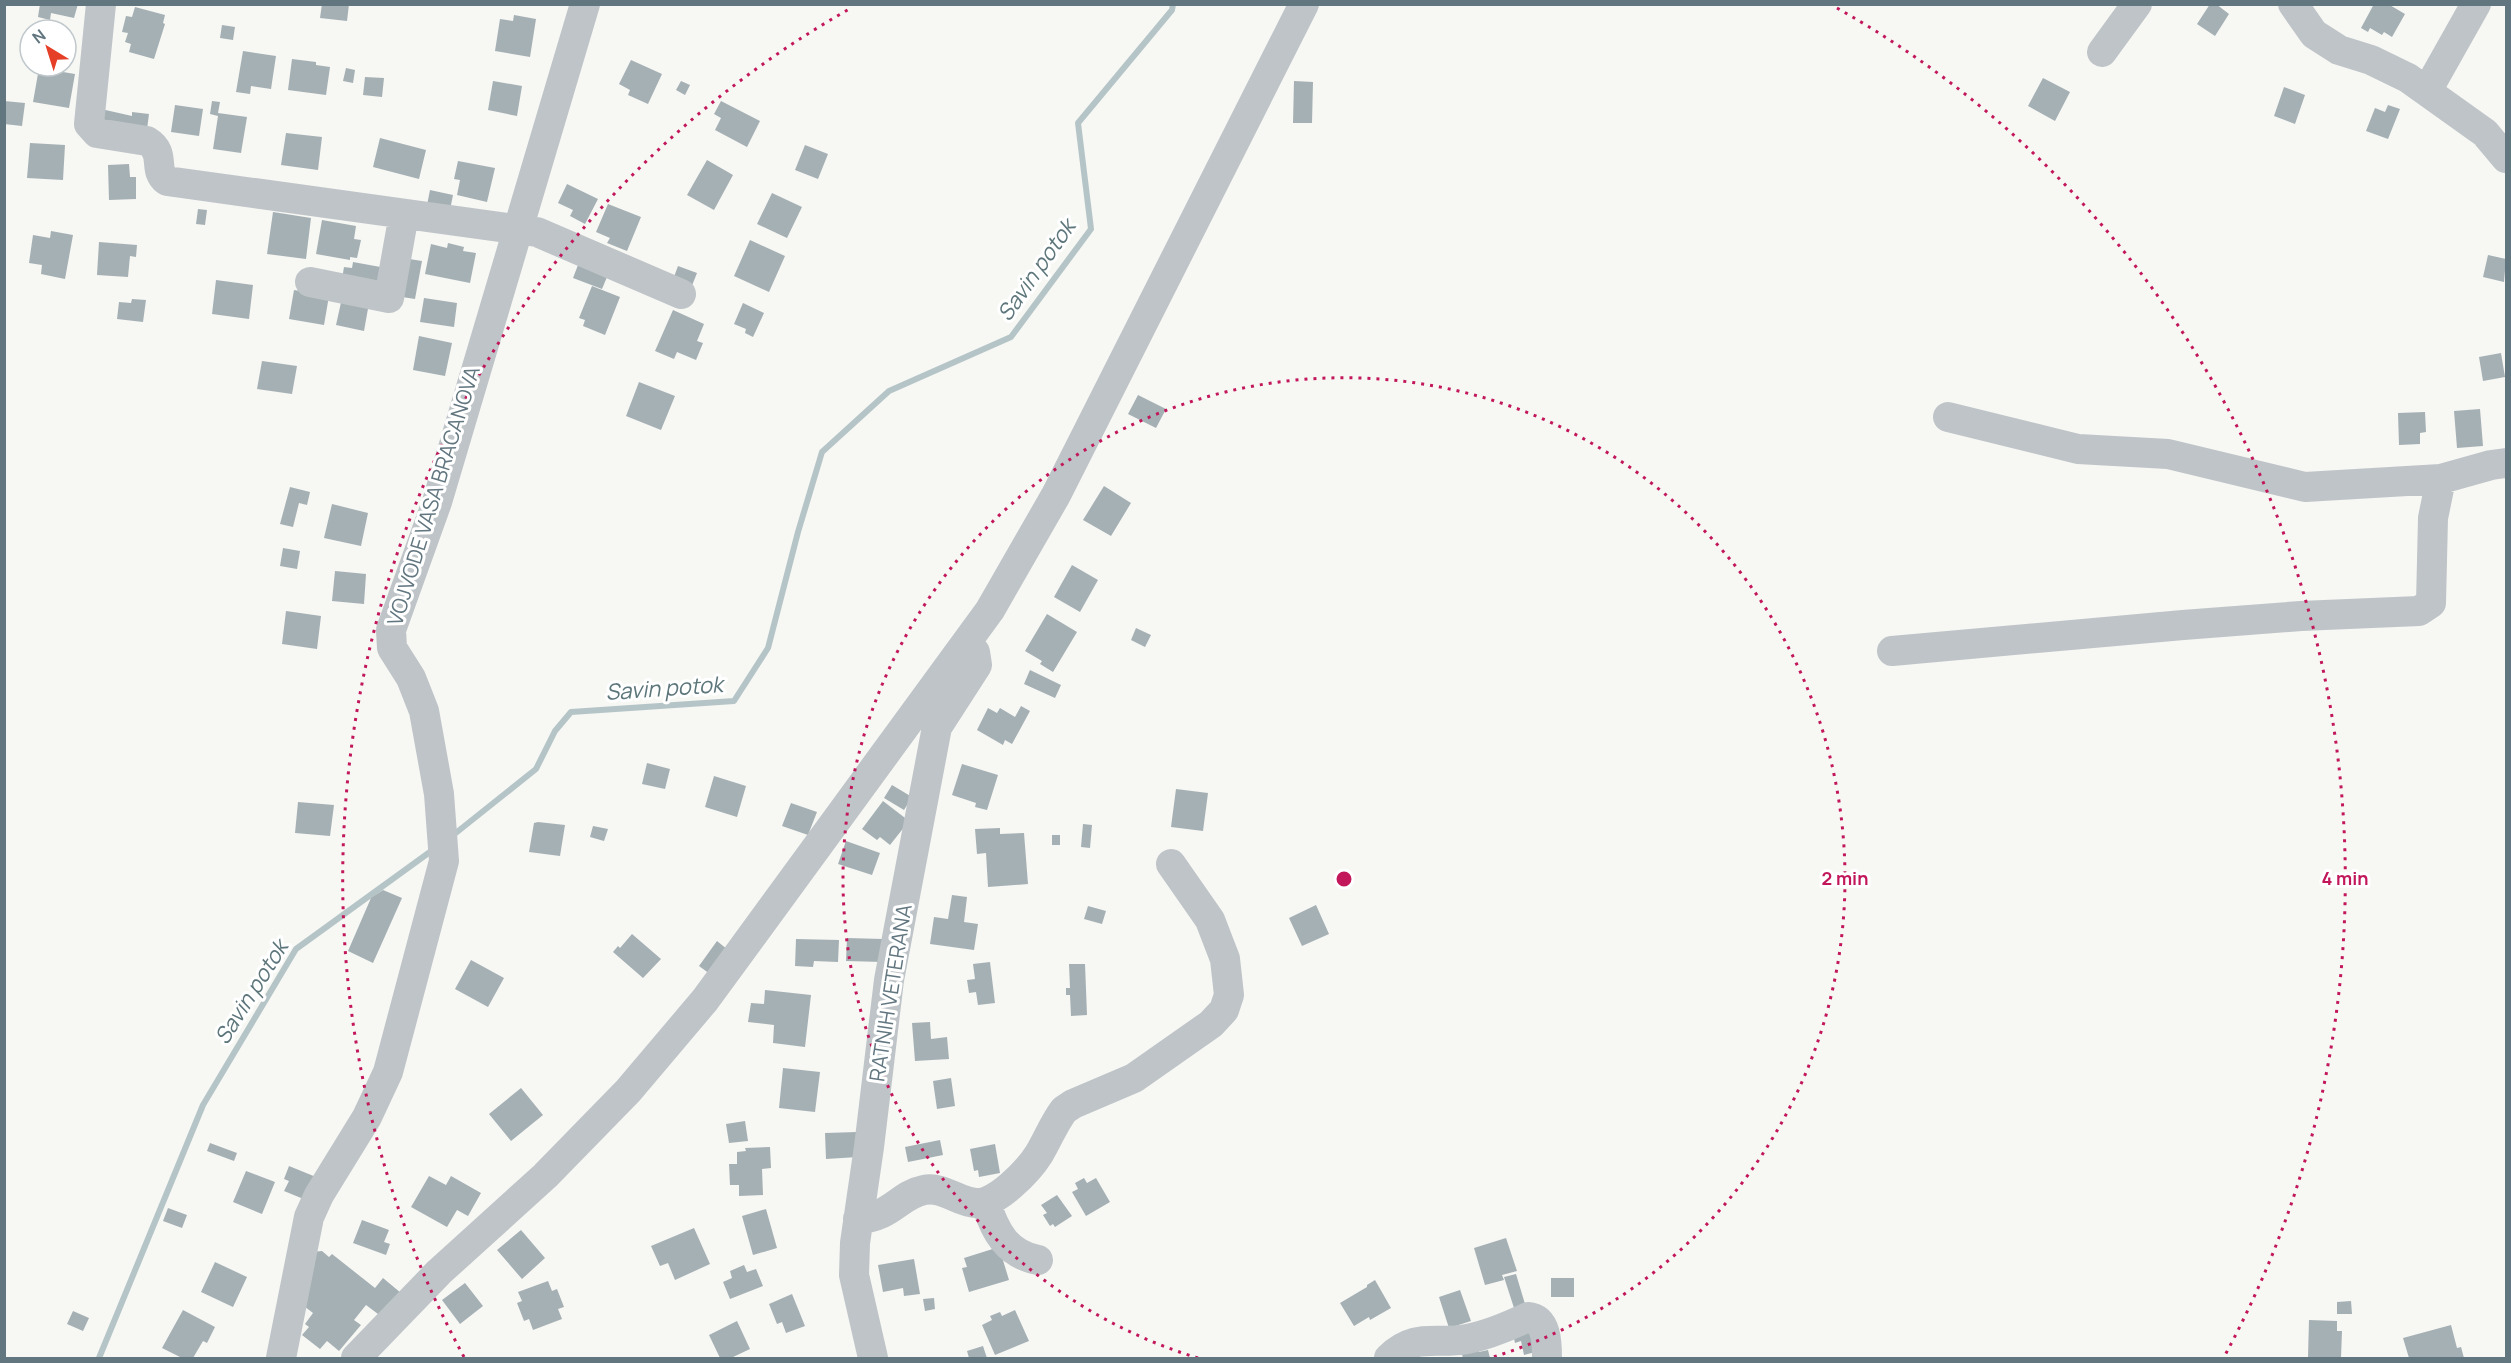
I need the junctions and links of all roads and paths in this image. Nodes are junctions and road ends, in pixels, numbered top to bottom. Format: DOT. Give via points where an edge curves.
graph roads {
  1 [pos="101,4"];
  2 [pos="585,4"];
  3 [pos="1304,4"];
  4 [pos="2137,4"];
  5 [pos="2294,4"];
  6 [pos="2476,4"];
  7 [pos="2102,52"];
  8 [pos="2427,91"];
  9 [pos="2506,158"];
  10 [pos="404,214"];
  11 [pos="518,230"];
  12 [pos="310,282"];
  13 [pos="681,294"];
  14 [pos="1948,417"];
  15 [pos="2506,463"];
  16 [pos="2441,479"];
  17 [pos="967,642"];
  18 [pos="1892,651"];
  19 [pos="1170,864"];
  20 [pos="986,1203"];
  21 [pos="858,1219"];
  22 [pos="1038,1260"];
  23 [pos="281,1359"];
  24 [pos="356,1359"];
  25 [pos="873,1359"];
  26 [pos="1389,1359"];
  27 [pos="1547,1359"];
  1 -- 10 [label="street" via="88,120 97,133 154,145 159,154 159,172 166,181"];
  2 -- 11 [label="street, VOJVODE VASA BRACANOVA"];
  3 -- 17 [label="street" via="1056,495 990,610"];
  4 -- 7 [label="street"];
  5 -- 8 [label="street" via="2314,34 2339,50 2408,78"];
  6 -- 8 [label="street"];
  8 -- 9 [label="street" via="2485,133"];
  10 -- 11 [label="street"];
  10 -- 12 [label="street" via="389,298"];
  11 -- 13 [label="street" via="537,231"];
  11 -- 23 [label="street, VOJVODE VASA BRACANOVA" via="437,502 390,639 424,711 439,794 443,849 388,1072 367,1117 309,1217"];
  14 -- 16 [label="street" via="2078,449 2168,454 2305,487"];
  15 -- 16 [label="street"];
  16 -- 18 [label="street" via="2433,518 2430,603 2419,611 2194,624"];
  17 -- 21 [label="street, RATNIH VETERANA" via="975,652 977,665 938,727 889,980"];
  17 -- 24 [label="street" via="705,1000 628,1091 545,1176 439,1272"];
  19 -- 20 [label="street" via="1210,920 1225,959 1229,995 1224,1010 1211,1024 1134,1078 1064,1110 1029,1167"];
  20 -- 21 [label="street" via="967,1202 926,1189 883,1214"];
  20 -- 22 [label="street" via="1006,1245 1025,1258"];
  21 -- 25 [label="street, RATNIH VETERANA" via="854,1275"];
  26 -- 27 [label="street" via="1415,1341 1466,1339 1528,1317 1535,1317 1542,1324"];
}
